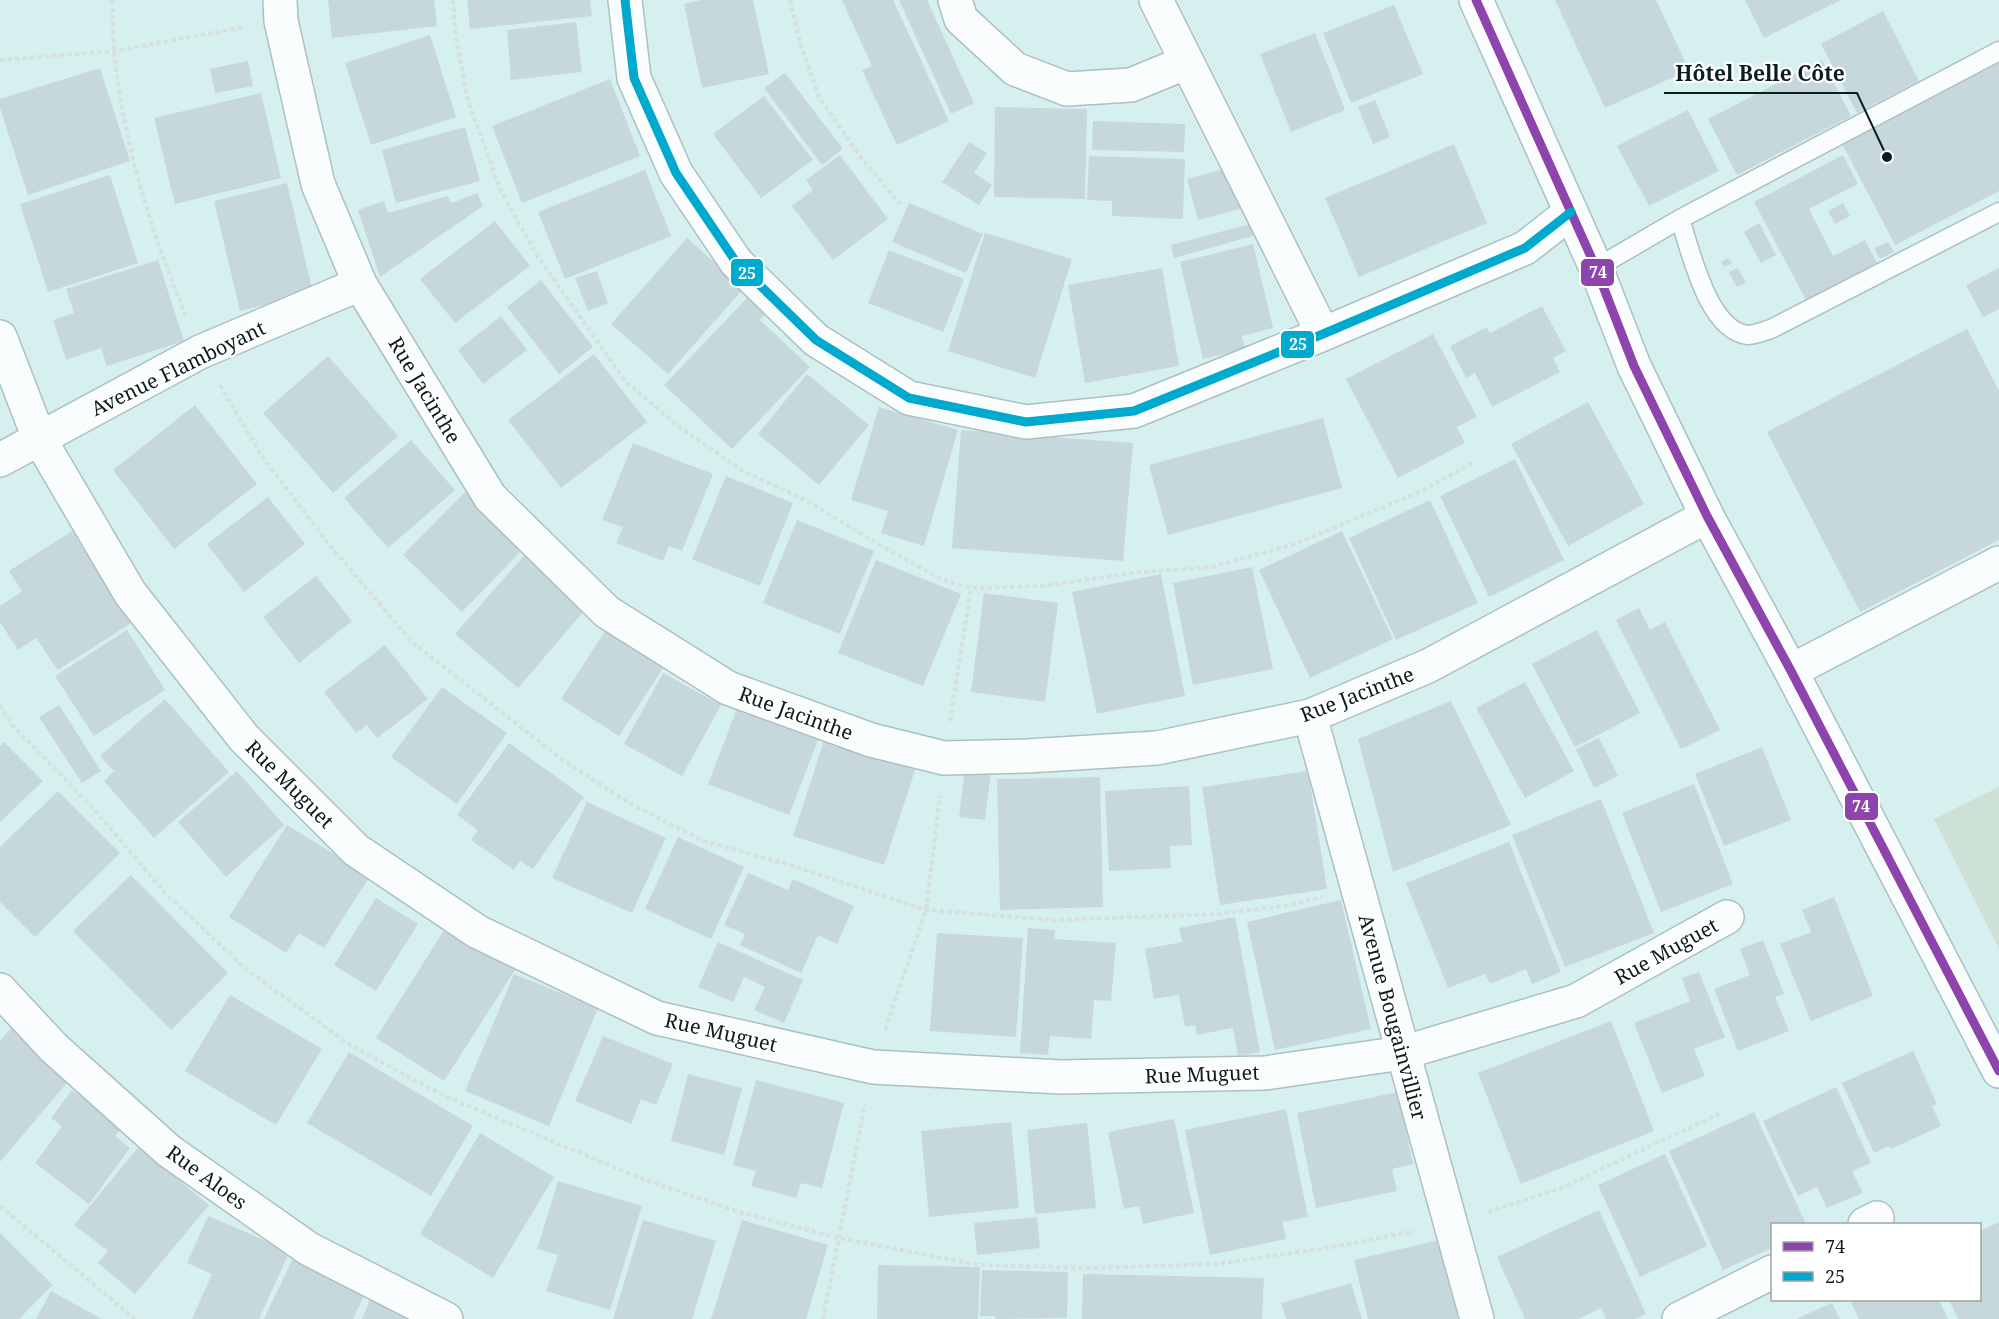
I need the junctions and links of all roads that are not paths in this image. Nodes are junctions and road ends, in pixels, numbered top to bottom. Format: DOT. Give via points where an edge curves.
graph roads {
  1 [pos="625,0"];
  2 [pos="955,0"];
  3 [pos="1156,0"];
  4 [pos="1476,0"];
  5 [pos="280,10"];
  6 [pos="1999,51"];
  7 [pos="1186,62"];
  8 [pos="1571,212"];
  9 [pos="1999,212"];
  10 [pos="1680,219"];
  11 [pos="1596,268"];
  12 [pos="360,284"];
  13 [pos="1323,334"];
  14 [pos="0,337"];
  15 [pos="39,438"];
  16 [pos="0,460"];
  17 [pos="1707,516"];
  18 [pos="1999,563"];
  19 [pos="1791,671"];
  20 [pos="1310,716"];
  21 [pos="1727,917"];
  22 [pos="0,990"];
  23 [pos="1402,1053"];
  24 [pos="1999,1071"];
  25 [pos="1771,1273"];
  26 [pos="446,1319"];
  27 [pos="1477,1319"];
  28 [pos="1679,1319"];
  1 -- 13 [label="street" via="634,78 675,173 736,262 816,339 909,398 1026,422 1134,411"];
  2 -- 7 [label="street" via="962,19 1015,69 1067,89 1131,85"];
  3 -- 7 [label="street"];
  4 -- 8 [label="street"];
  5 -- 12 [label="street, Rue Jacinthe" via="318,184"];
  6 -- 10 [label="lane"];
  7 -- 13 [label="street"];
  8 -- 11 [label="street"];
  8 -- 13 [label="street" via="1525,248"];
  9 -- 10 [label="lane" via="1771,329 1749,335 1729,328 1708,300"];
  10 -- 11 [label="lane"];
  11 -- 17 [label="street" via="1634,366"];
  12 -- 15 [label="street, Avenue Flamboyant" via="200,352"];
  12 -- 20 [label="street, Rue Jacinthe" via="490,497 607,612 728,688 871,740 944,758 1157,748"];
  14 -- 15 [label="street, Rue Muguet"];
  15 -- 16 [label="street, Avenue Flamboyant"];
  15 -- 23 [label="street, Rue Muguet" via="130,593 244,738 356,850 478,932 657,1018 873,1067 1061,1077 1265,1072"];
  17 -- 19 [label="street"];
  17 -- 20 [label="street, Rue Jacinthe" via="1428,666"];
  18 -- 19 [label="street"];
  19 -- 24 [label="street"];
  20 -- 23 [label="street, Avenue Bougainvillier"];
  21 -- 23 [label="street, Rue Muguet" via="1576,1001"];
  22 -- 26 [label="street, Rue Aloes" via="54,1048 169,1151 309,1249"];
  23 -- 27 [label="street, Avenue Bougainvillier"];
  25 -- 28 [label="street"];
}
